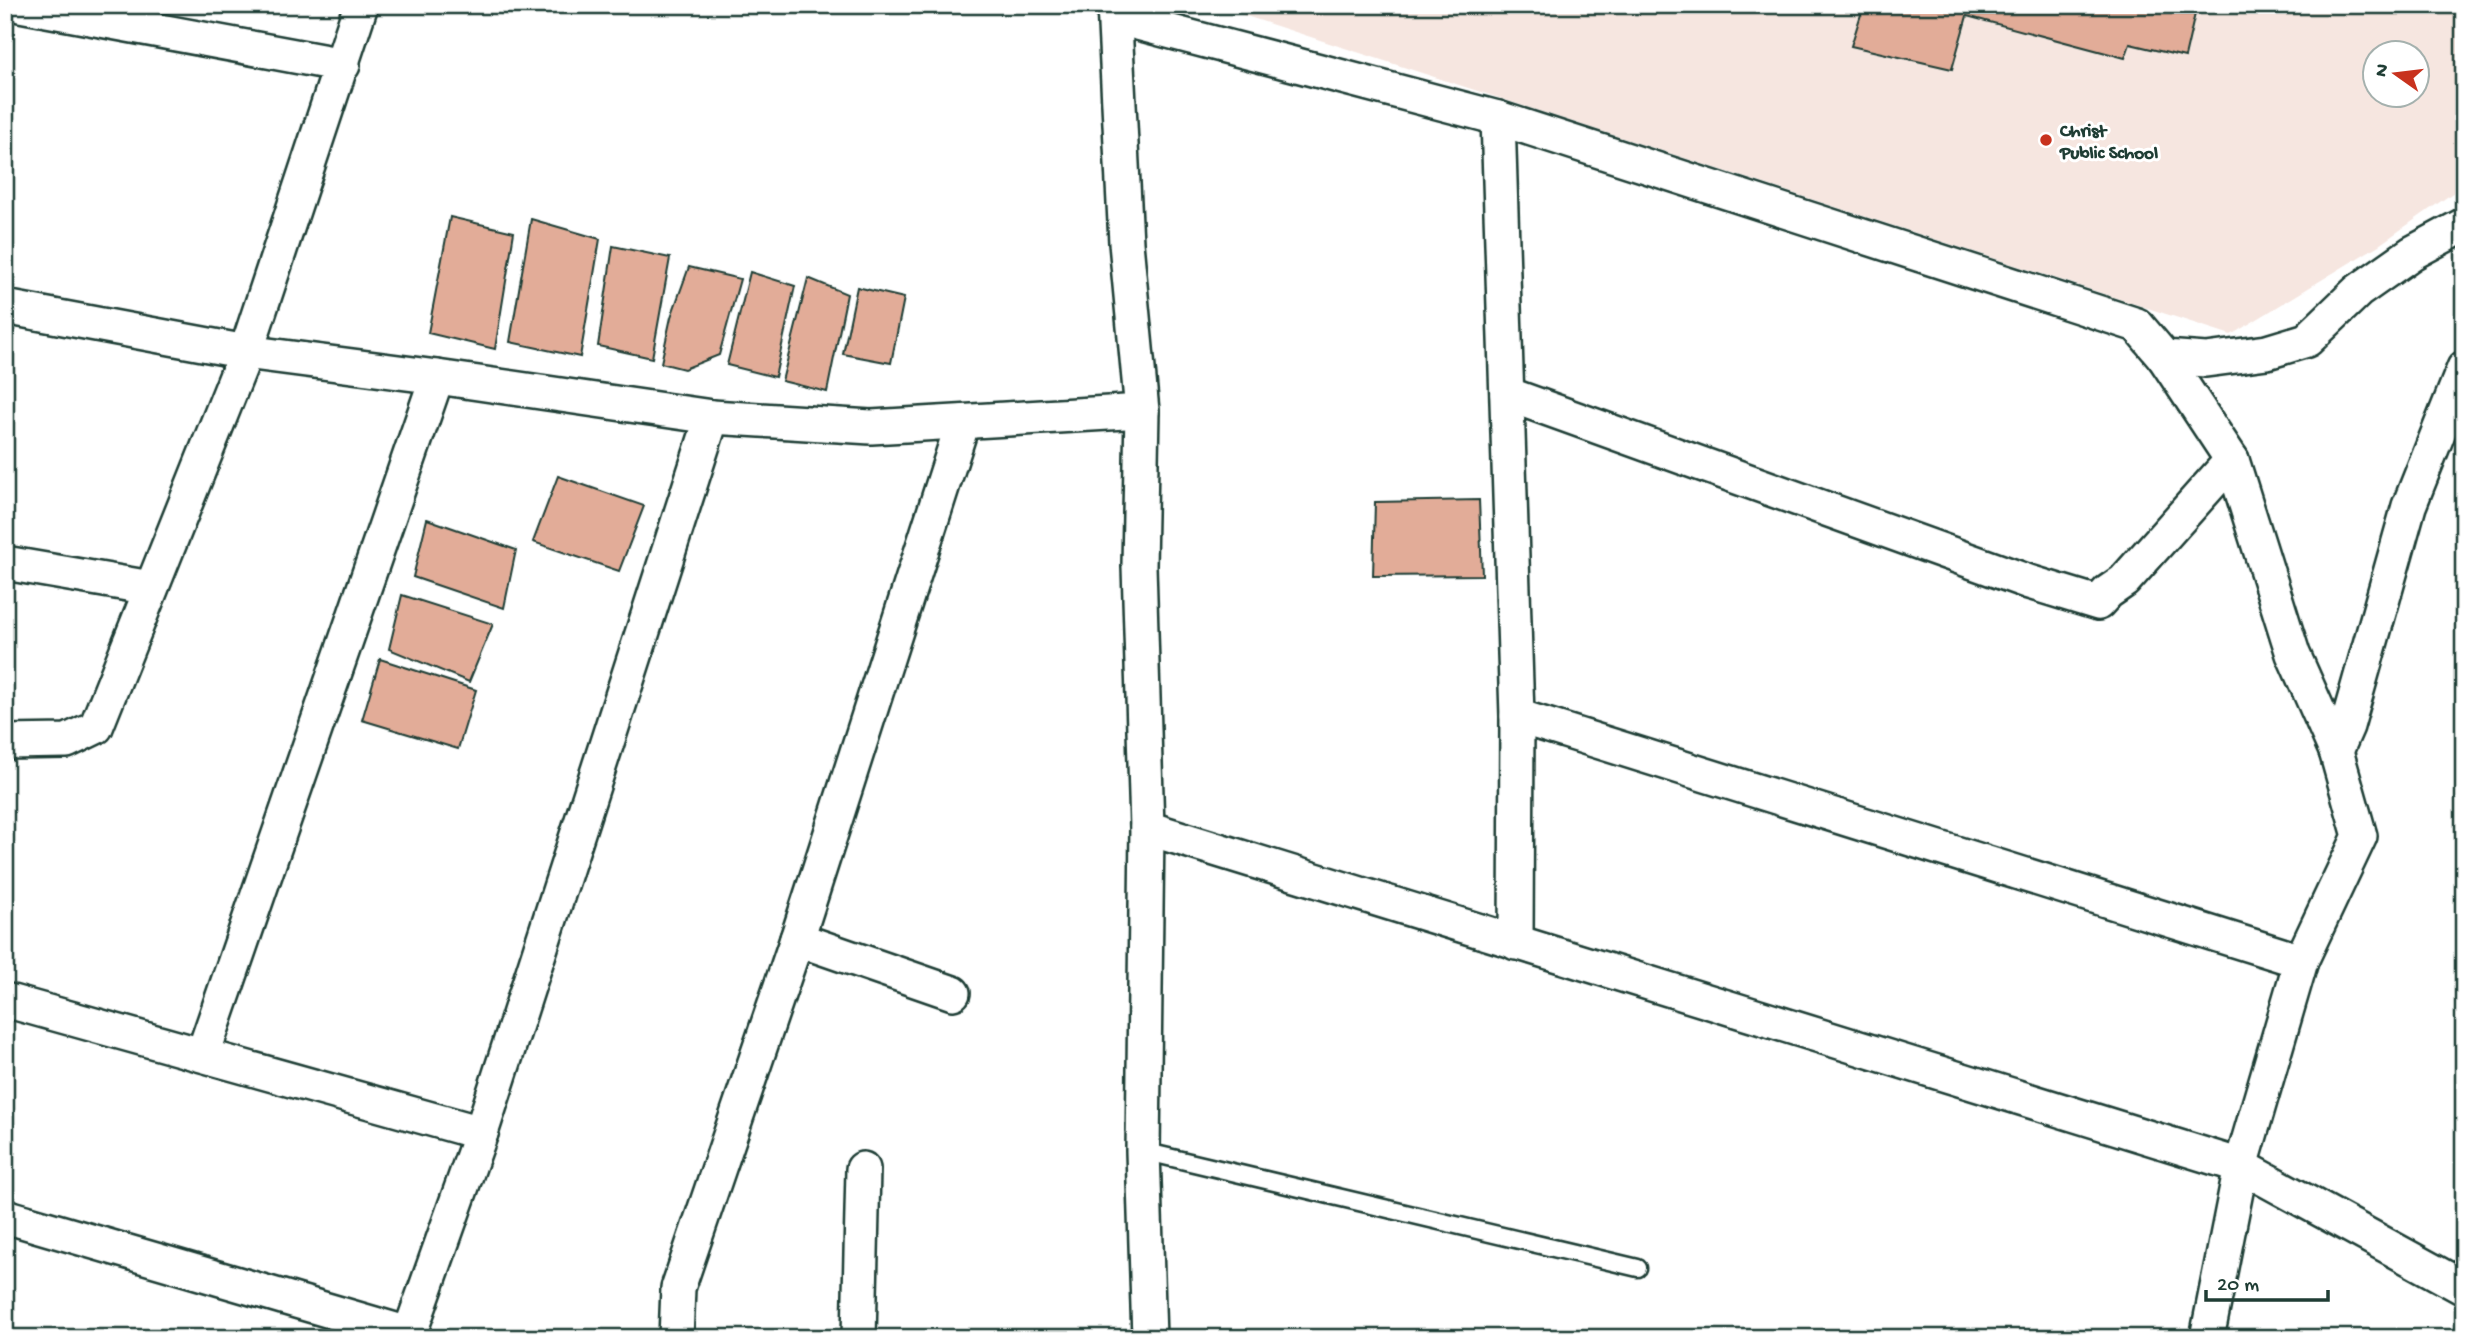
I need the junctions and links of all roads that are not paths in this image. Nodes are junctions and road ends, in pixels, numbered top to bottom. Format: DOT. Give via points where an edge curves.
graph roads {
  1 [pos="20,5"];
  2 [pos="361,5"];
  3 [pos="1114,11"];
  4 [pos="343,65"];
  5 [pos="1498,118"];
  6 [pos="2464,225"];
  7 [pos="5,307"];
  8 [pos="246,352"];
  9 [pos="2164,357"];
  10 [pos="2464,368"];
  11 [pos="437,377"];
  12 [pos="1507,394"];
  13 [pos="1142,411"];
  14 [pos="712,417"];
  15 [pos="963,422"];
  16 [pos="2232,460"];
  17 [pos="5,564"];
  18 [pos="151,588"];
  19 [pos="1517,716"];
  20 [pos="5,742"];
  21 [pos="2336,751"];
  22 [pos="1146,828"];
  23 [pos="797,939"];
  24 [pos="1516,943"];
  25 [pos="2301,961"];
  26 [pos="953,993"];
  27 [pos="5,1000"];
  28 [pos="203,1054"];
  29 [pos="481,1133"];
  30 [pos="1143,1150"];
  31 [pos="2241,1166"];
  32 [pos="863,1169"];
  33 [pos="5,1216"];
  34 [pos="1638,1268"];
  35 [pos="2464,1289"];
  36 [pos="408,1336"];
  37 [pos="676,1338"];
  38 [pos="859,1338"];
  39 [pos="1149,1338"];
  40 [pos="2207,1338"];
  1 -- 4 [label="street"];
  2 -- 4 [label="street"];
  3 -- 5 [label="street"];
  3 -- 13 [label="street" via="1126,243"];
  4 -- 8 [label="street"];
  5 -- 9 [label="street" via="2137,325"];
  5 -- 12 [label="street"];
  6 -- 9 [label="street" via="2412,253 2358,291 2306,340 2267,352 2206,360"];
  7 -- 8 [label="street"];
  8 -- 11 [label="street"];
  8 -- 18 [label="street"];
  9 -- 16 [label="street"];
  10 -- 21 [label="street" via="2409,506"];
  11 -- 14 [label="street"];
  11 -- 28 [label="street"];
  12 -- 16 [label="street" via="2098,603 2124,581"];
  12 -- 19 [label="street"];
  13 -- 15 [label="street"];
  13 -- 22 [label="street" via="1139,566"];
  14 -- 15 [label="street" via="871,427"];
  14 -- 29 [label="street"];
  15 -- 23 [label="street"];
  16 -- 21 [label="street" via="2293,654"];
  17 -- 18 [label="street"];
  18 -- 20 [label="street" via="96,727 67,741"];
  19 -- 24 [label="street"];
  19 -- 25 [label="street"];
  21 -- 25 [label="street" via="2360,836"];
  22 -- 24 [label="street"];
  22 -- 30 [label="street"];
  23 -- 26 [label="street"];
  23 -- 37 [label="street" via="678,1288"];
  24 -- 31 [label="street"];
  25 -- 31 [label="street"];
  27 -- 28 [label="street"];
  28 -- 29 [label="street"];
  29 -- 36 [label="street"];
  30 -- 34 [label="lane"];
  30 -- 39 [label="street"];
  31 -- 35 [label="street"];
  31 -- 40 [label="street"];
  32 -- 38 [label="street"];
  33 -- 36 [label="street"];
}
